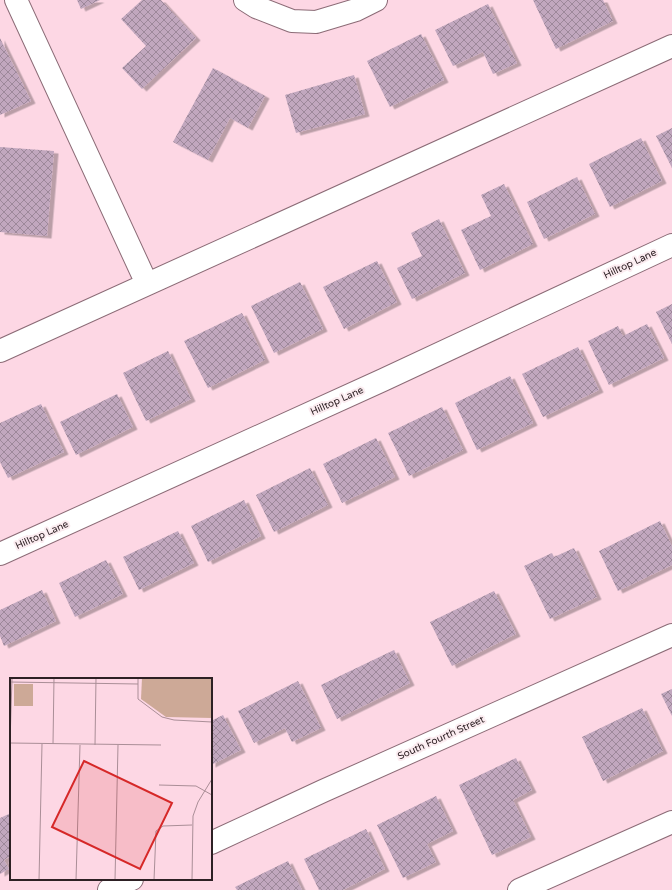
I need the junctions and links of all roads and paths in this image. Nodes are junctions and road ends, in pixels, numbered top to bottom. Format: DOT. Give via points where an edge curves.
graph roads {
  1 [pos="16,0"];
  2 [pos="245,0"];
  3 [pos="376,0"];
  4 [pos="672,46"];
  5 [pos="672,245"];
  6 [pos="147,284"];
  7 [pos="0,351"];
  8 [pos="0,554"];
  9 [pos="672,635"];
  10 [pos="672,822"];
  11 [pos="212,843"];
  12 [pos="130,880"];
  13 [pos="109,890"];
  14 [pos="519,890"];
  1 -- 6 [label="street"];
  2 -- 3 [label="street" via="292,21 316,22 356,10"];
  4 -- 6 [label="street"];
  5 -- 8 [label="street, Hilltop Lane"];
  6 -- 7 [label="street"];
  9 -- 11 [label="street, South Fourth Street"];
  10 -- 14 [label="street"];
  12 -- 13 [label="street"];
}
